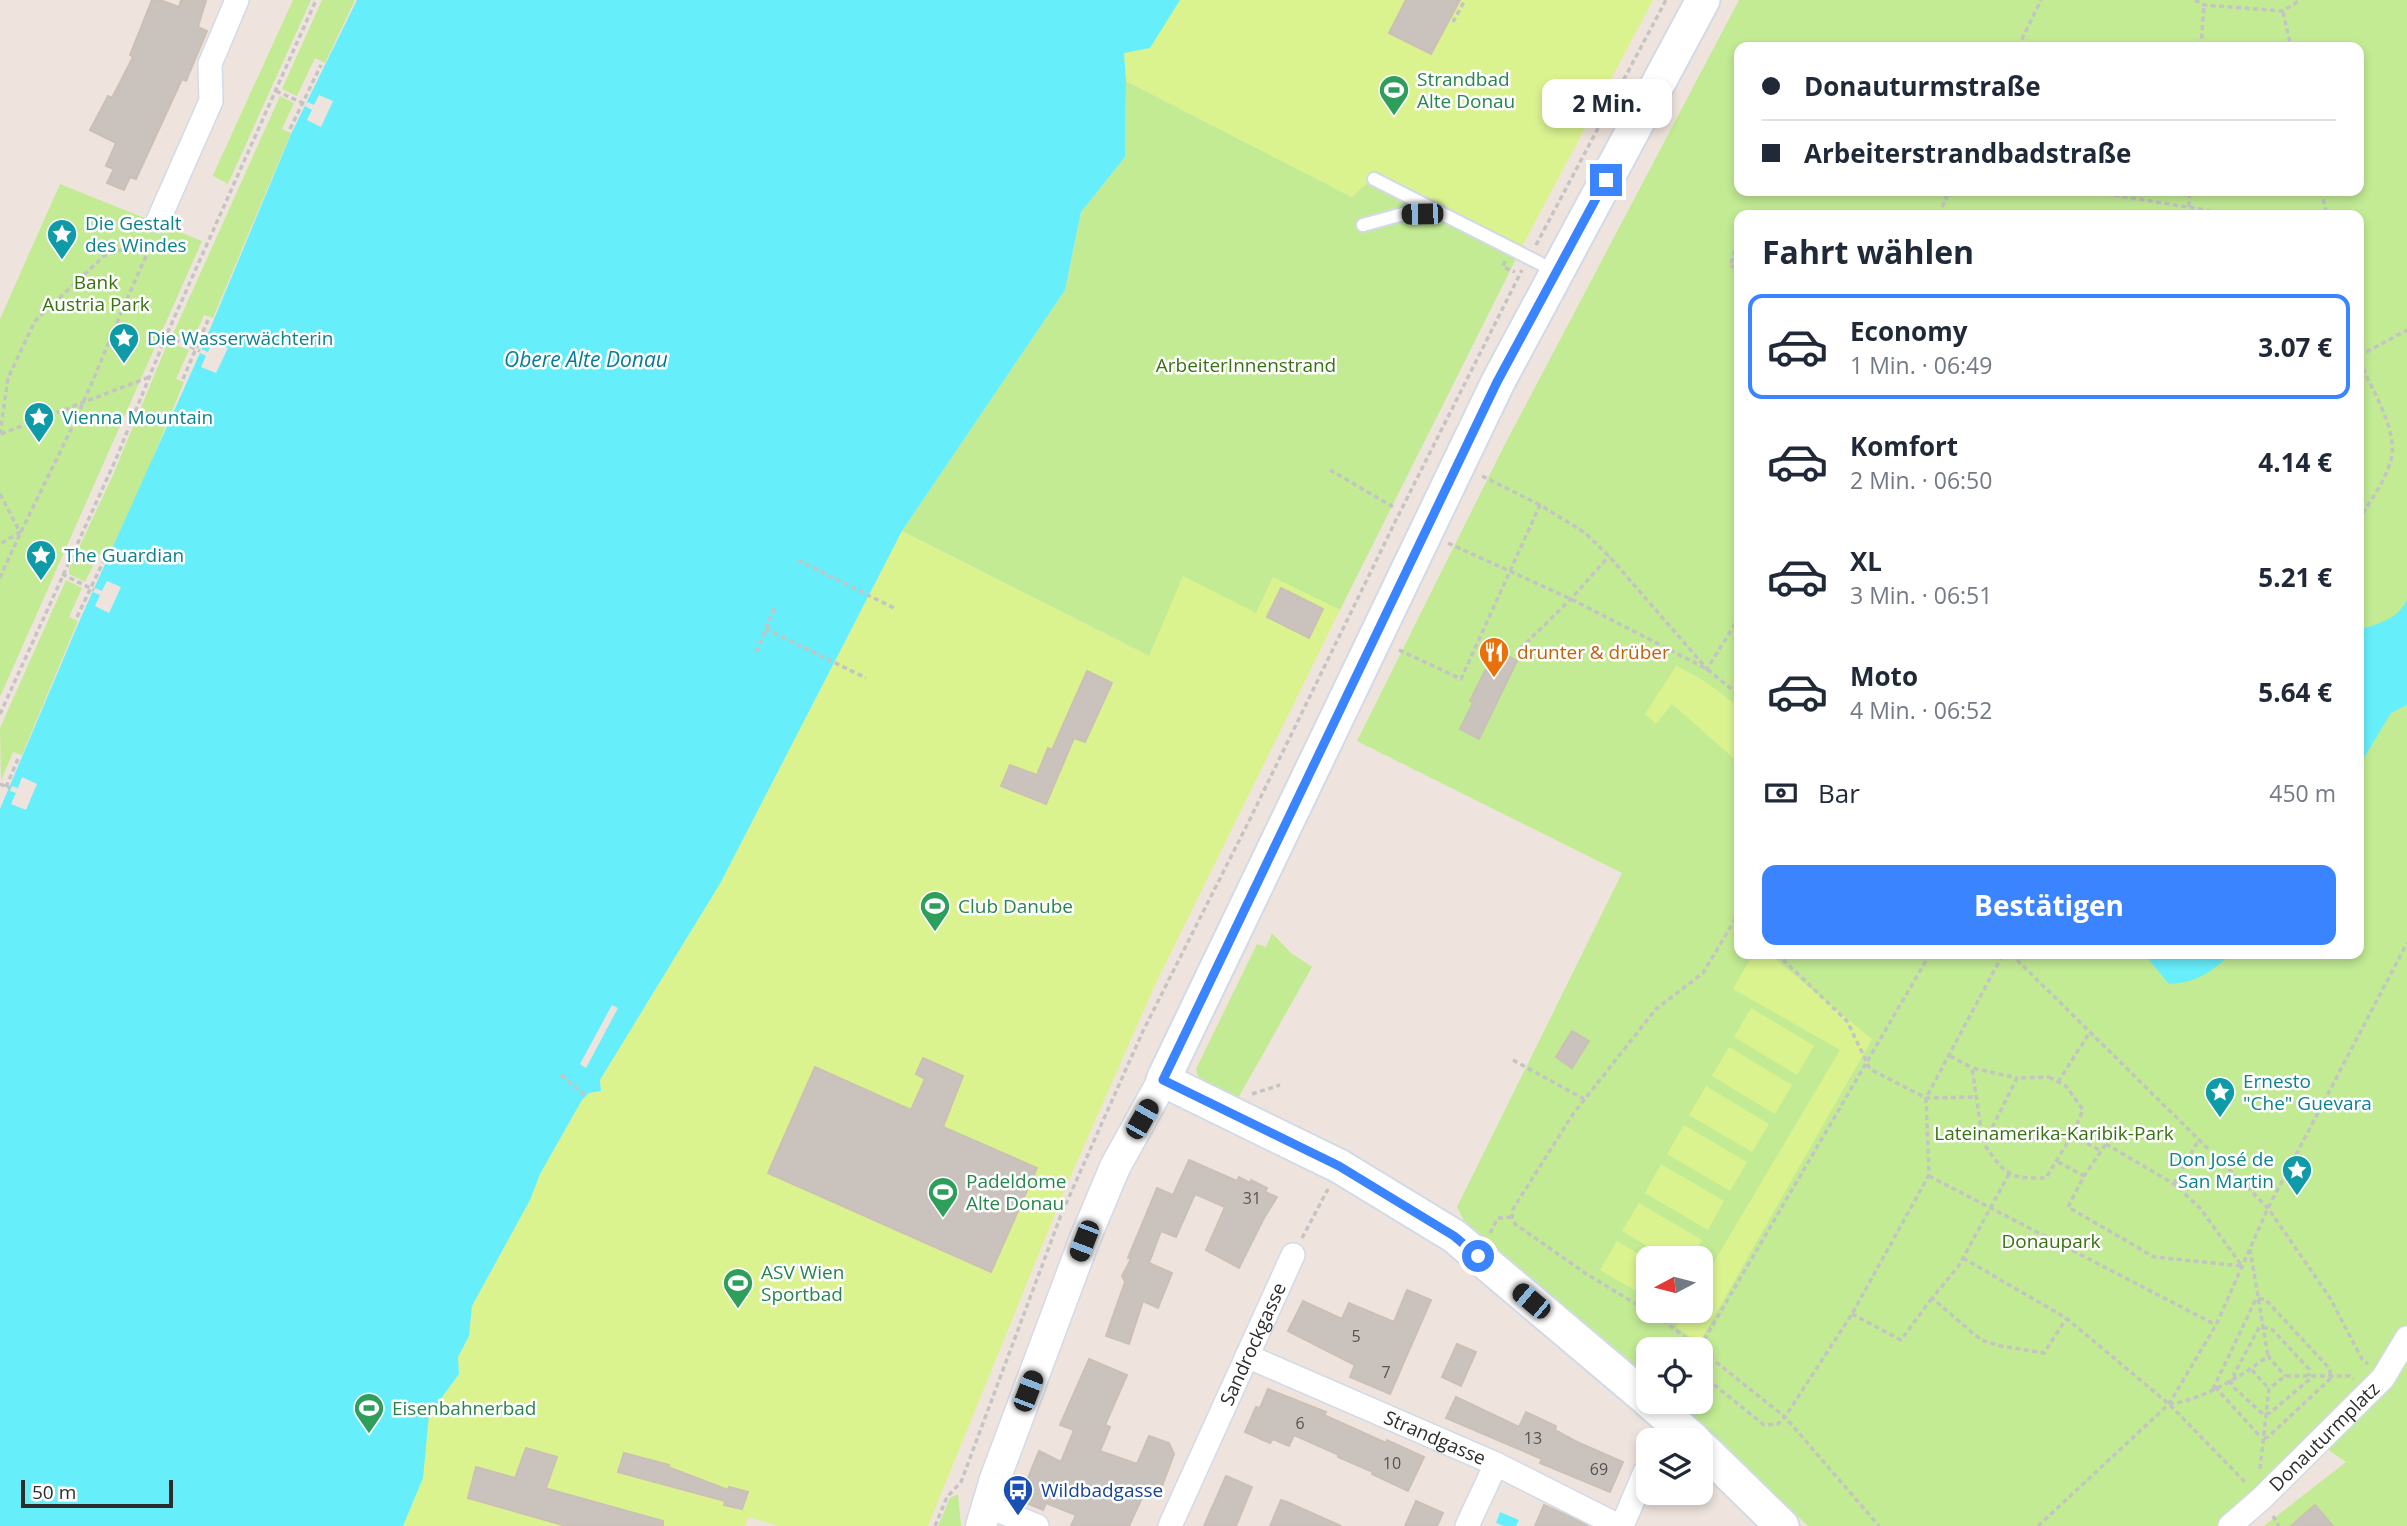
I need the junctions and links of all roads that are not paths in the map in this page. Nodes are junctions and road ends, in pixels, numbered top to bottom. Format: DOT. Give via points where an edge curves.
graph roads {
  1 [pos="237,0"];
  2 [pos="1703,0"];
  3 [pos="1374,179"];
  4 [pos="1440,214"];
  5 [pos="1363,225"];
  6 [pos="157,229"];
  7 [pos="1543,265"];
  8 [pos="1163,1080"];
  9 [pos="1293,1255"];
  10 [pos="2407,1338"];
  11 [pos="1247,1356"];
  12 [pos="1636,1390"];
  13 [pos="1664,1414"];
  14 [pos="1680,1428"];
  15 [pos="1713,1459"];
  16 [pos="1496,1464"];
  17 [pos="1636,1492"];
  18 [pos="984,1516"];
  19 [pos="1037,1526"];
  20 [pos="1170,1526"];
  21 [pos="1467,1526"];
  22 [pos="1621,1526"];
  23 [pos="1782,1526"];
  24 [pos="2230,1526"];
  1 -- 6 [label="street" via="210,64 212,101"];
  2 -- 7 [label="main road"];
  3 -- 4 [label="lane"];
  4 -- 5 [label="lane" via="1403,214"];
  4 -- 7 [label="lane"];
  7 -- 8 [label="main road" via="1497,382"];
  8 -- 12 [label="main road" via="1339,1166 1454,1236"];
  8 -- 18 [label="street" via="1102,1197"];
  9 -- 11 [label="street, Sandrockgasse"];
  10 -- 24 [label="street, Donauturmplatz" via="2383,1378"];
  11 -- 16 [label="street, Strandgasse"];
  11 -- 20 [label="street, Sandrockgasse"];
  13 -- 14 [label="main road"];
  15 -- 23 [label="main road"];
  16 -- 21 [label="street"];
  16 -- 22 [label="street, Strandgasse"];
  17 -- 22 [label="street"];
  18 -- 19 [label="street"];
}
